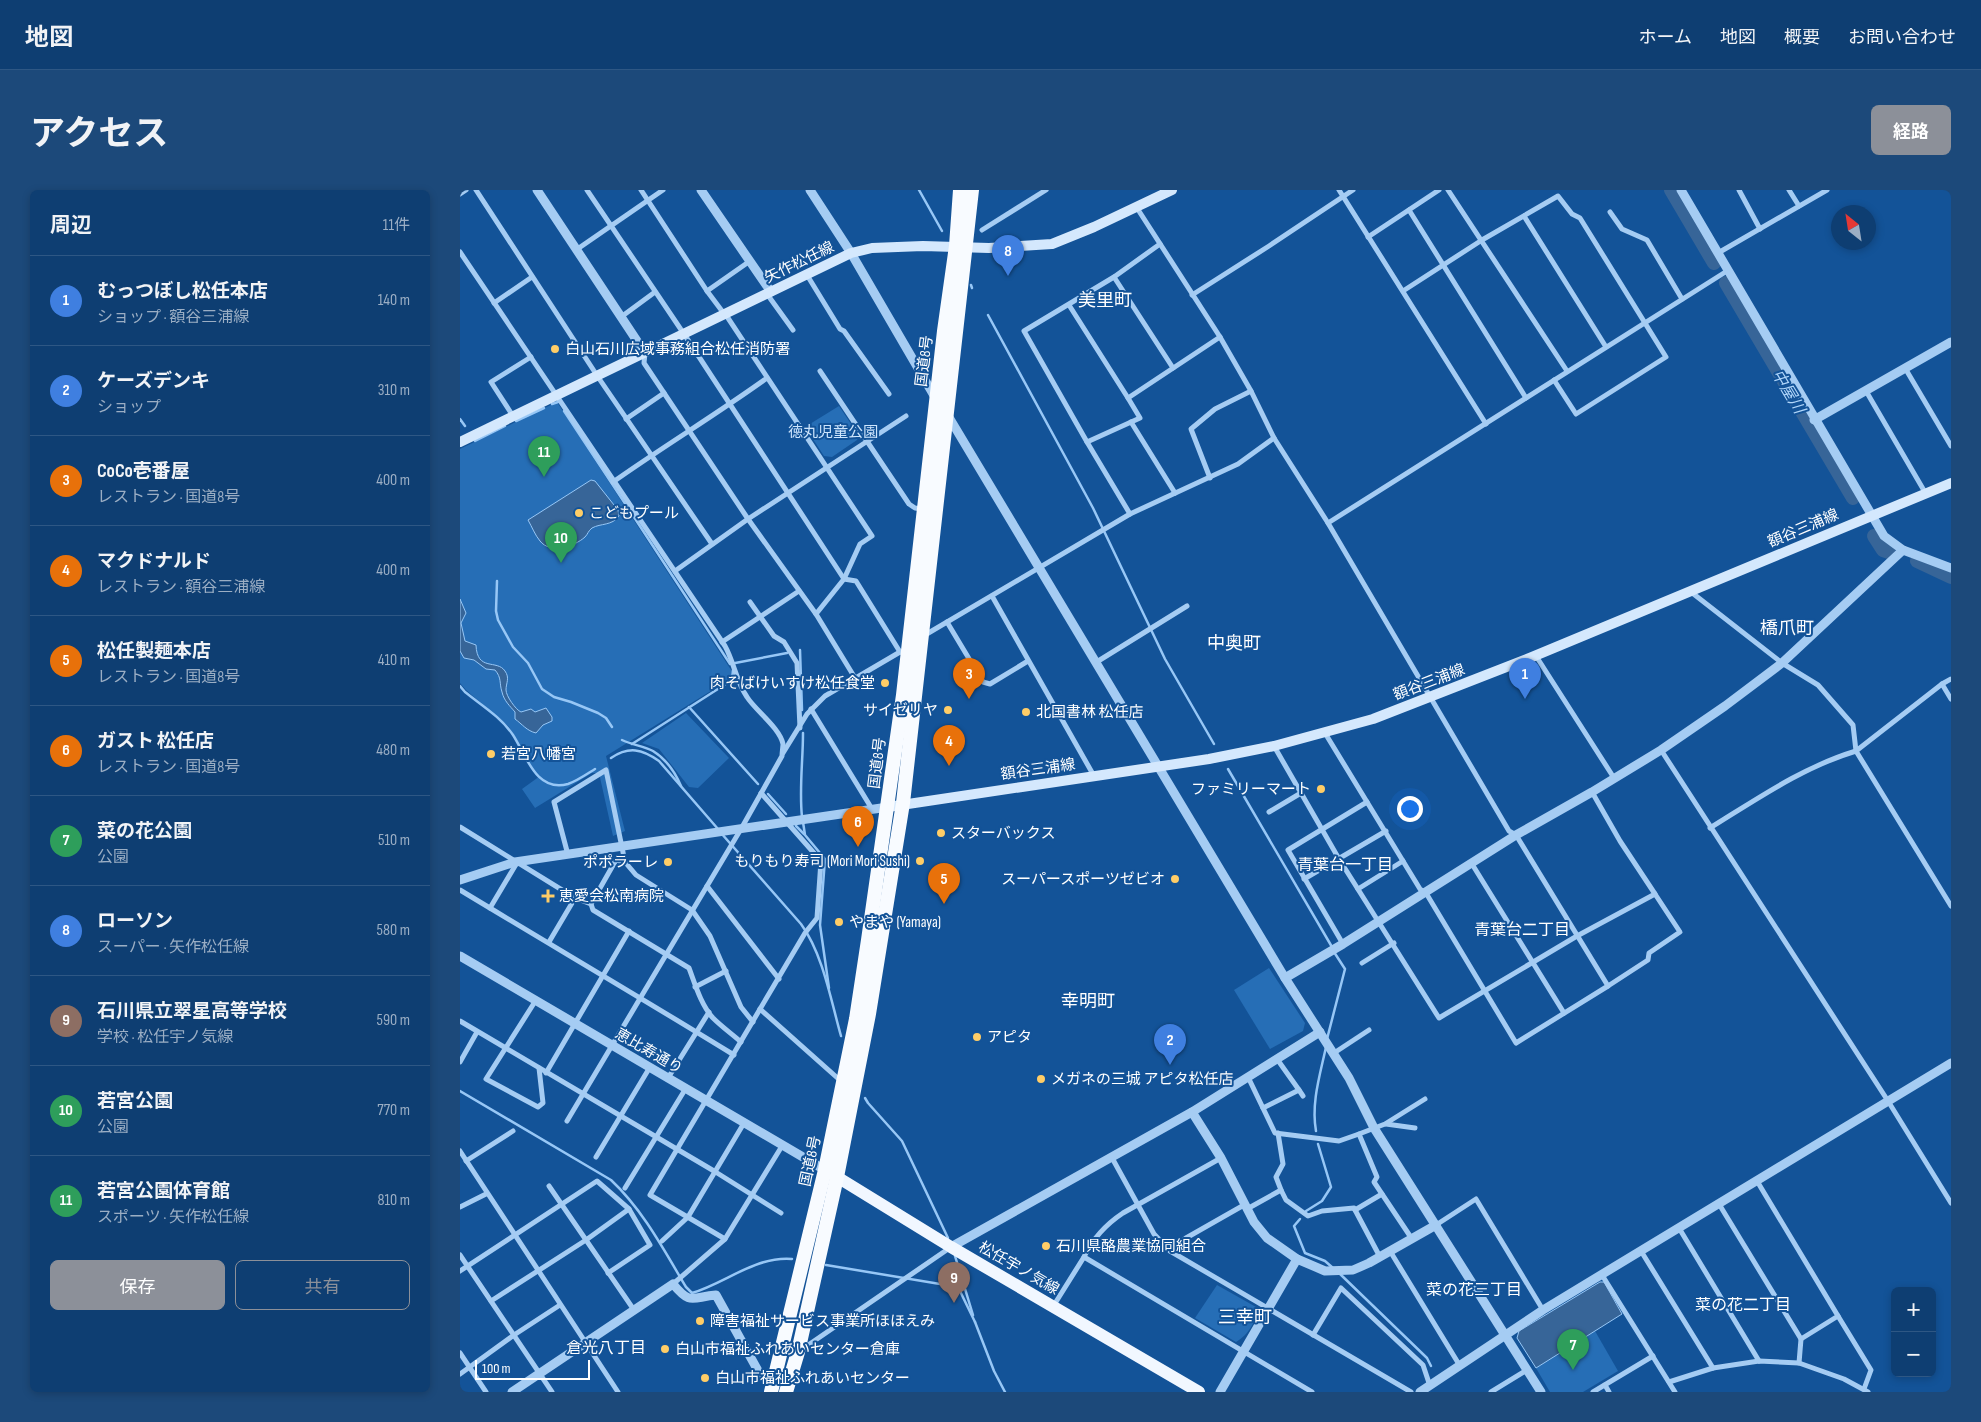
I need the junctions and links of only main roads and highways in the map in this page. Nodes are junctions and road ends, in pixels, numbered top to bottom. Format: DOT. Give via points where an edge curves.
graph roads {
  1 [pos="960,190"];
  2 [pos="972,190"];
  3 [pos="1172,190"];
  4 [pos="960,247"];
  5 [pos="460,442"];
  6 [pos="1951,484"];
  7 [pos="903,803"];
  8 [pos="888,806"];
  9 [pos="825,1170"];
  10 [pos="837,1177"];
  11 [pos="772,1387"];
  12 [pos="786,1392"];
  13 [pos="1198,1392"];
  1 -- 4 [label="highway, 国道8号"];
  2 -- 4 [label="highway, 国道8号"];
  3 -- 4 [label="main road, 矢作松任線" via="1052,244"];
  4 -- 5 [label="main road, 矢作松任線" via="872,248 851,253"];
  4 -- 7 [label="highway, 国道8号" via="947,414"];
  4 -- 8 [label="highway, 国道8号" via="936,398"];
  6 -- 7 [label="main road, 額谷三浦線" via="1536,656 1373,719 1274,746 1160,767"];
  7 -- 8 [label="main road, 額谷三浦線"];
  7 -- 10 [label="highway, 国道8号" via="869,1014"];
  8 -- 9 [label="highway, 国道8号" via="857,1009"];
  9 -- 10 [label="main road, 松任宇ノ気線"];
  9 -- 11 [label="highway, 国道8号"];
  10 -- 12 [label="highway, 国道8号"];
  10 -- 13 [label="main road, 松任宇ノ気線"];
}
